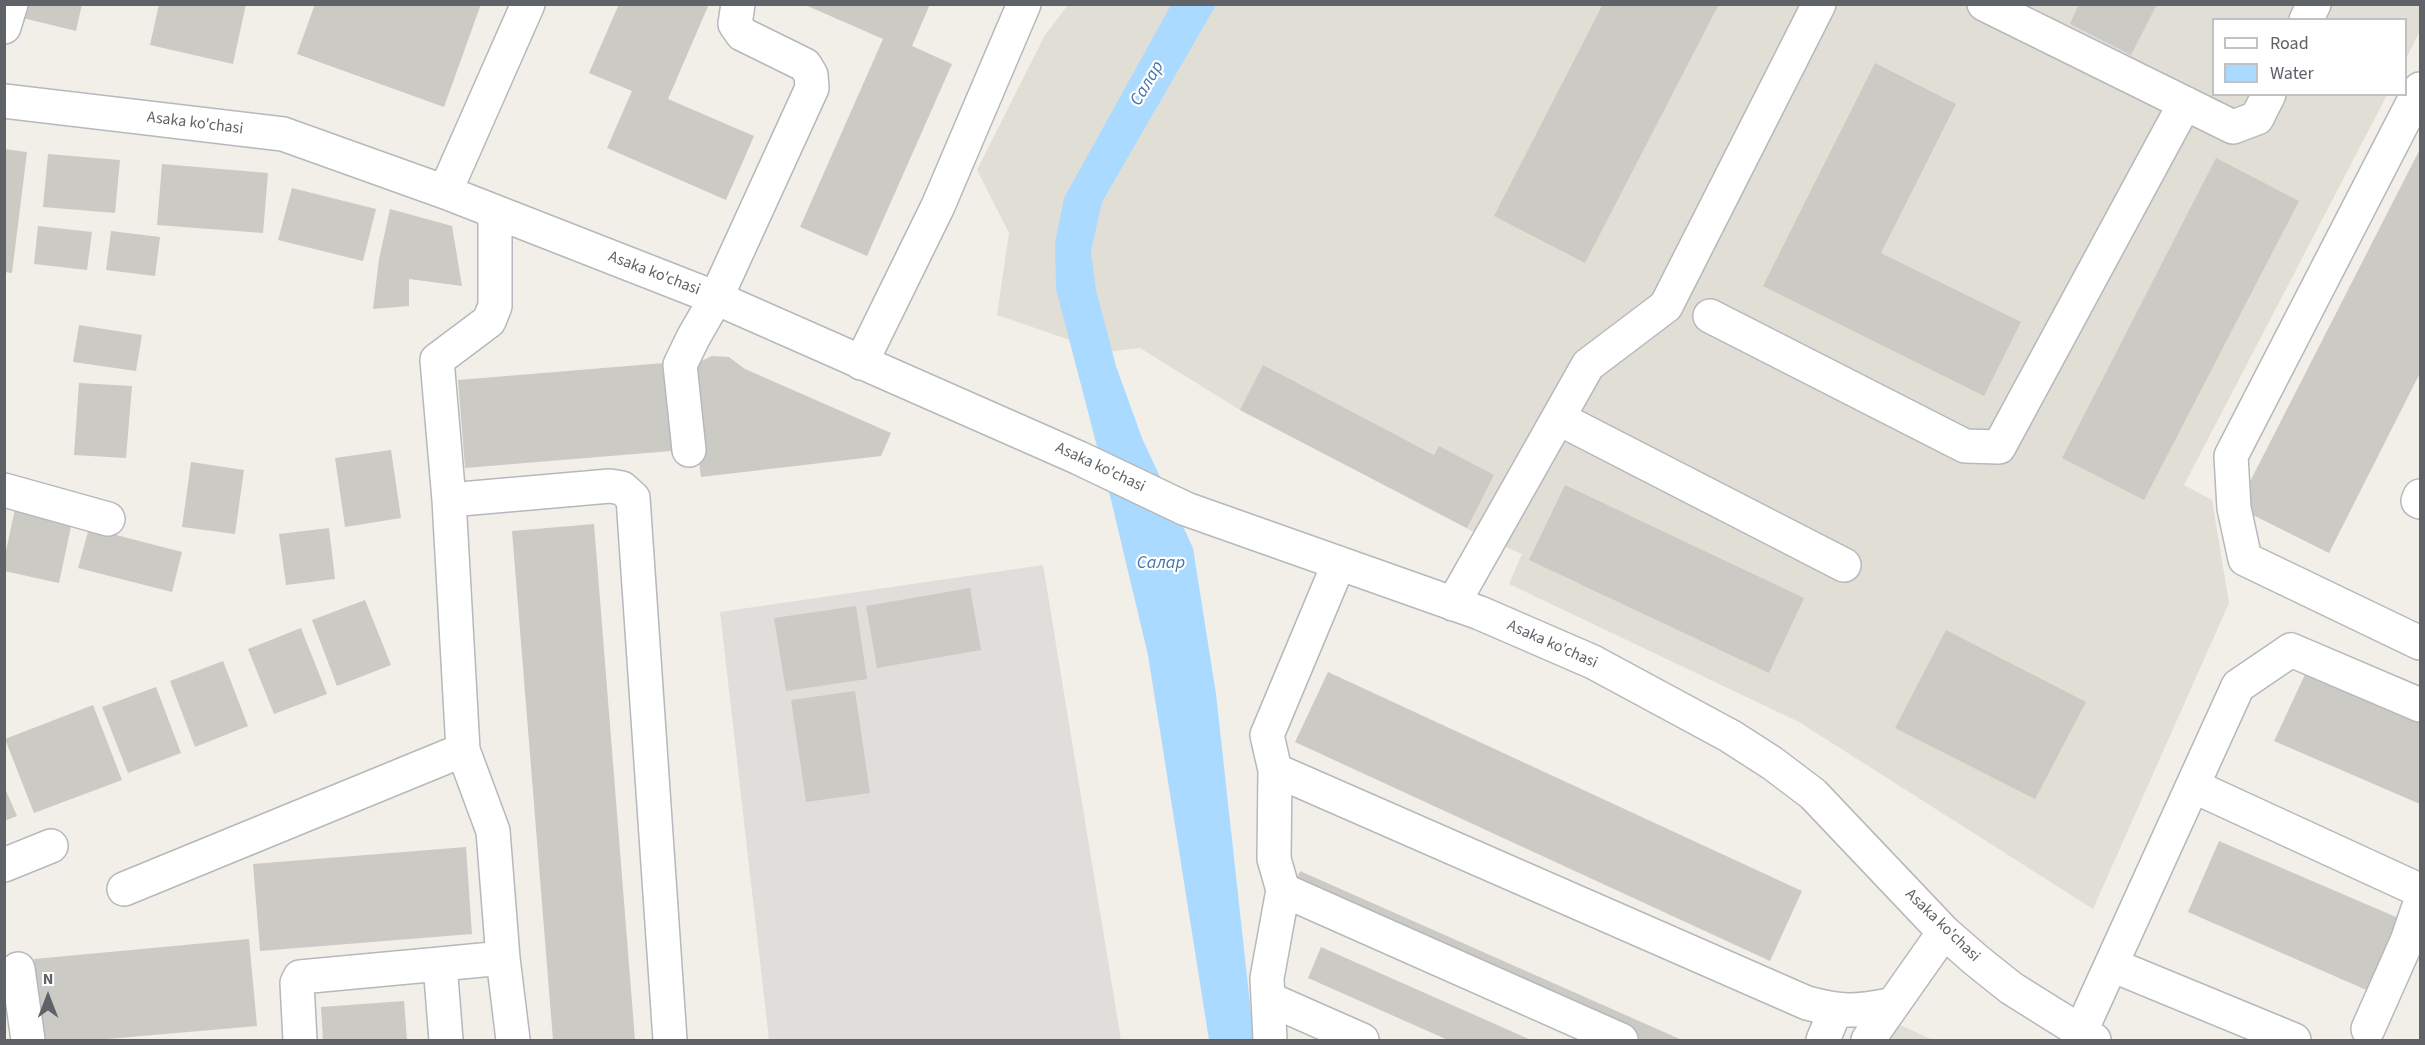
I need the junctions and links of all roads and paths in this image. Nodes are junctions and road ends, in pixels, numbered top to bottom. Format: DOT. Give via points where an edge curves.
graph roads {
  1 [pos="11,4"];
  2 [pos="528,4"];
  3 [pos="738,4"];
  4 [pos="1024,4"];
  5 [pos="1820,4"];
  6 [pos="1984,4"];
  7 [pos="2314,4"];
  8 [pos="2307,18"];
  9 [pos="4,27"];
  10 [pos="2421,90"];
  11 [pos="2268,96"];
  12 [pos="4,101"];
  13 [pos="2185,103"];
  14 [pos="445,192"];
  15 [pos="495,212"];
  16 [pos="716,298"];
  17 [pos="1710,316"];
  18 [pos="861,363"];
  19 [pos="1558,418"];
  20 [pos="689,450"];
  21 [pos="4,490"];
  22 [pos="2421,496"];
  23 [pos="449,500"];
  24 [pos="2421,502"];
  25 [pos="108,519"];
  26 [pos="1339,563"];
  27 [pos="1844,565"];
  28 [pos="1453,604"];
  29 [pos="2421,643"];
  30 [pos="2421,705"];
  31 [pos="463,750"];
  32 [pos="1275,770"];
  33 [pos="2193,786"];
  34 [pos="51,846"];
  35 [pos="4,865"];
  36 [pos="124,889"];
  37 [pos="1283,890"];
  38 [pos="2421,896"];
  39 [pos="2421,903"];
  40 [pos="1944,932"];
  41 [pos="503,958"];
  42 [pos="440,964"];
  43 [pos="2112,965"];
  44 [pos="18,969"];
  45 [pos="1269,999"];
  46 [pos="1890,1005"];
  47 [pos="1835,1011"];
  48 [pos="2368,1029"];
  49 [pos="2087,1037"];
  50 [pos="28,1041"];
  51 [pos="300,1041"];
  52 [pos="446,1041"];
  53 [pos="513,1041"];
  54 [pos="670,1041"];
  55 [pos="1270,1041"];
  56 [pos="1362,1041"];
  57 [pos="1621,1041"];
  58 [pos="1823,1041"];
  59 [pos="1868,1041"];
  60 [pos="2294,1041"];
  1 -- 9 [label="street"];
  2 -- 14 [label="street"];
  3 -- 16 [label="street" via="735,24 742,34 805,65 812,88"];
  4 -- 18 [label="street" via="938,206"];
  5 -- 19 [label="street" via="1666,306 1588,365"];
  6 -- 13 [label="street"];
  7 -- 8 [label="street"];
  10 -- 29 [label="street" via="2231,456 2234,508 2245,560"];
  11 -- 13 [label="street" via="2257,118 2233,127"];
  12 -- 14 [label="street, Asaka ko'chasi" via="283,134"];
  13 -- 17 [label="street" via="1999,447 1965,446"];
  14 -- 15 [label="street, Asaka ko'chasi"];
  15 -- 16 [label="street, Asaka ko'chasi"];
  15 -- 23 [label="street" via="492,314 489,321 437,360"];
  16 -- 18 [label="street, Asaka ko'chasi"];
  16 -- 20 [label="street" via="680,366"];
  18 -- 26 [label="street, Asaka ko'chasi" via="1186,509"];
  19 -- 27 [label="street"];
  19 -- 28 [label="street"];
  21 -- 25 [label="street"];
  22 -- 24 [label="street"];
  23 -- 31 [label="street"];
  23 -- 54 [label="street" via="610,486 622,488 633,498"];
  26 -- 28 [label="street, Asaka ko'chasi"];
  26 -- 32 [label="street" via="1267,735"];
  28 -- 40 [label="street, Asaka ko'chasi" via="1593,662 1720,730 1772,763 1813,794"];
  30 -- 33 [label="street" via="2291,650 2238,686"];
  31 -- 36 [label="street"];
  31 -- 41 [label="street" via="493,831"];
  32 -- 37 [label="street" via="1274,859"];
  32 -- 47 [label="street" via="1807,1003"];
  33 -- 38 [label="street" via="2419,890"];
  33 -- 43 [label="street"];
  34 -- 35 [label="street"];
  37 -- 45 [label="street" via="1267,978"];
  37 -- 57 [label="street"];
  39 -- 48 [label="street"];
  40 -- 46 [label="street"];
  40 -- 49 [label="street, Asaka ko'chasi" via="2011,988"];
  41 -- 42 [label="street"];
  41 -- 53 [label="street"];
  42 -- 51 [label="street" via="300,977"];
  42 -- 52 [label="street"];
  43 -- 49 [label="street"];
  43 -- 60 [label="street"];
  44 -- 50 [label="street"];
  45 -- 55 [label="street"];
  45 -- 56 [label="street"];
  46 -- 47 [label="street"];
  46 -- 59 [label="street"];
  47 -- 58 [label="street"];
}
